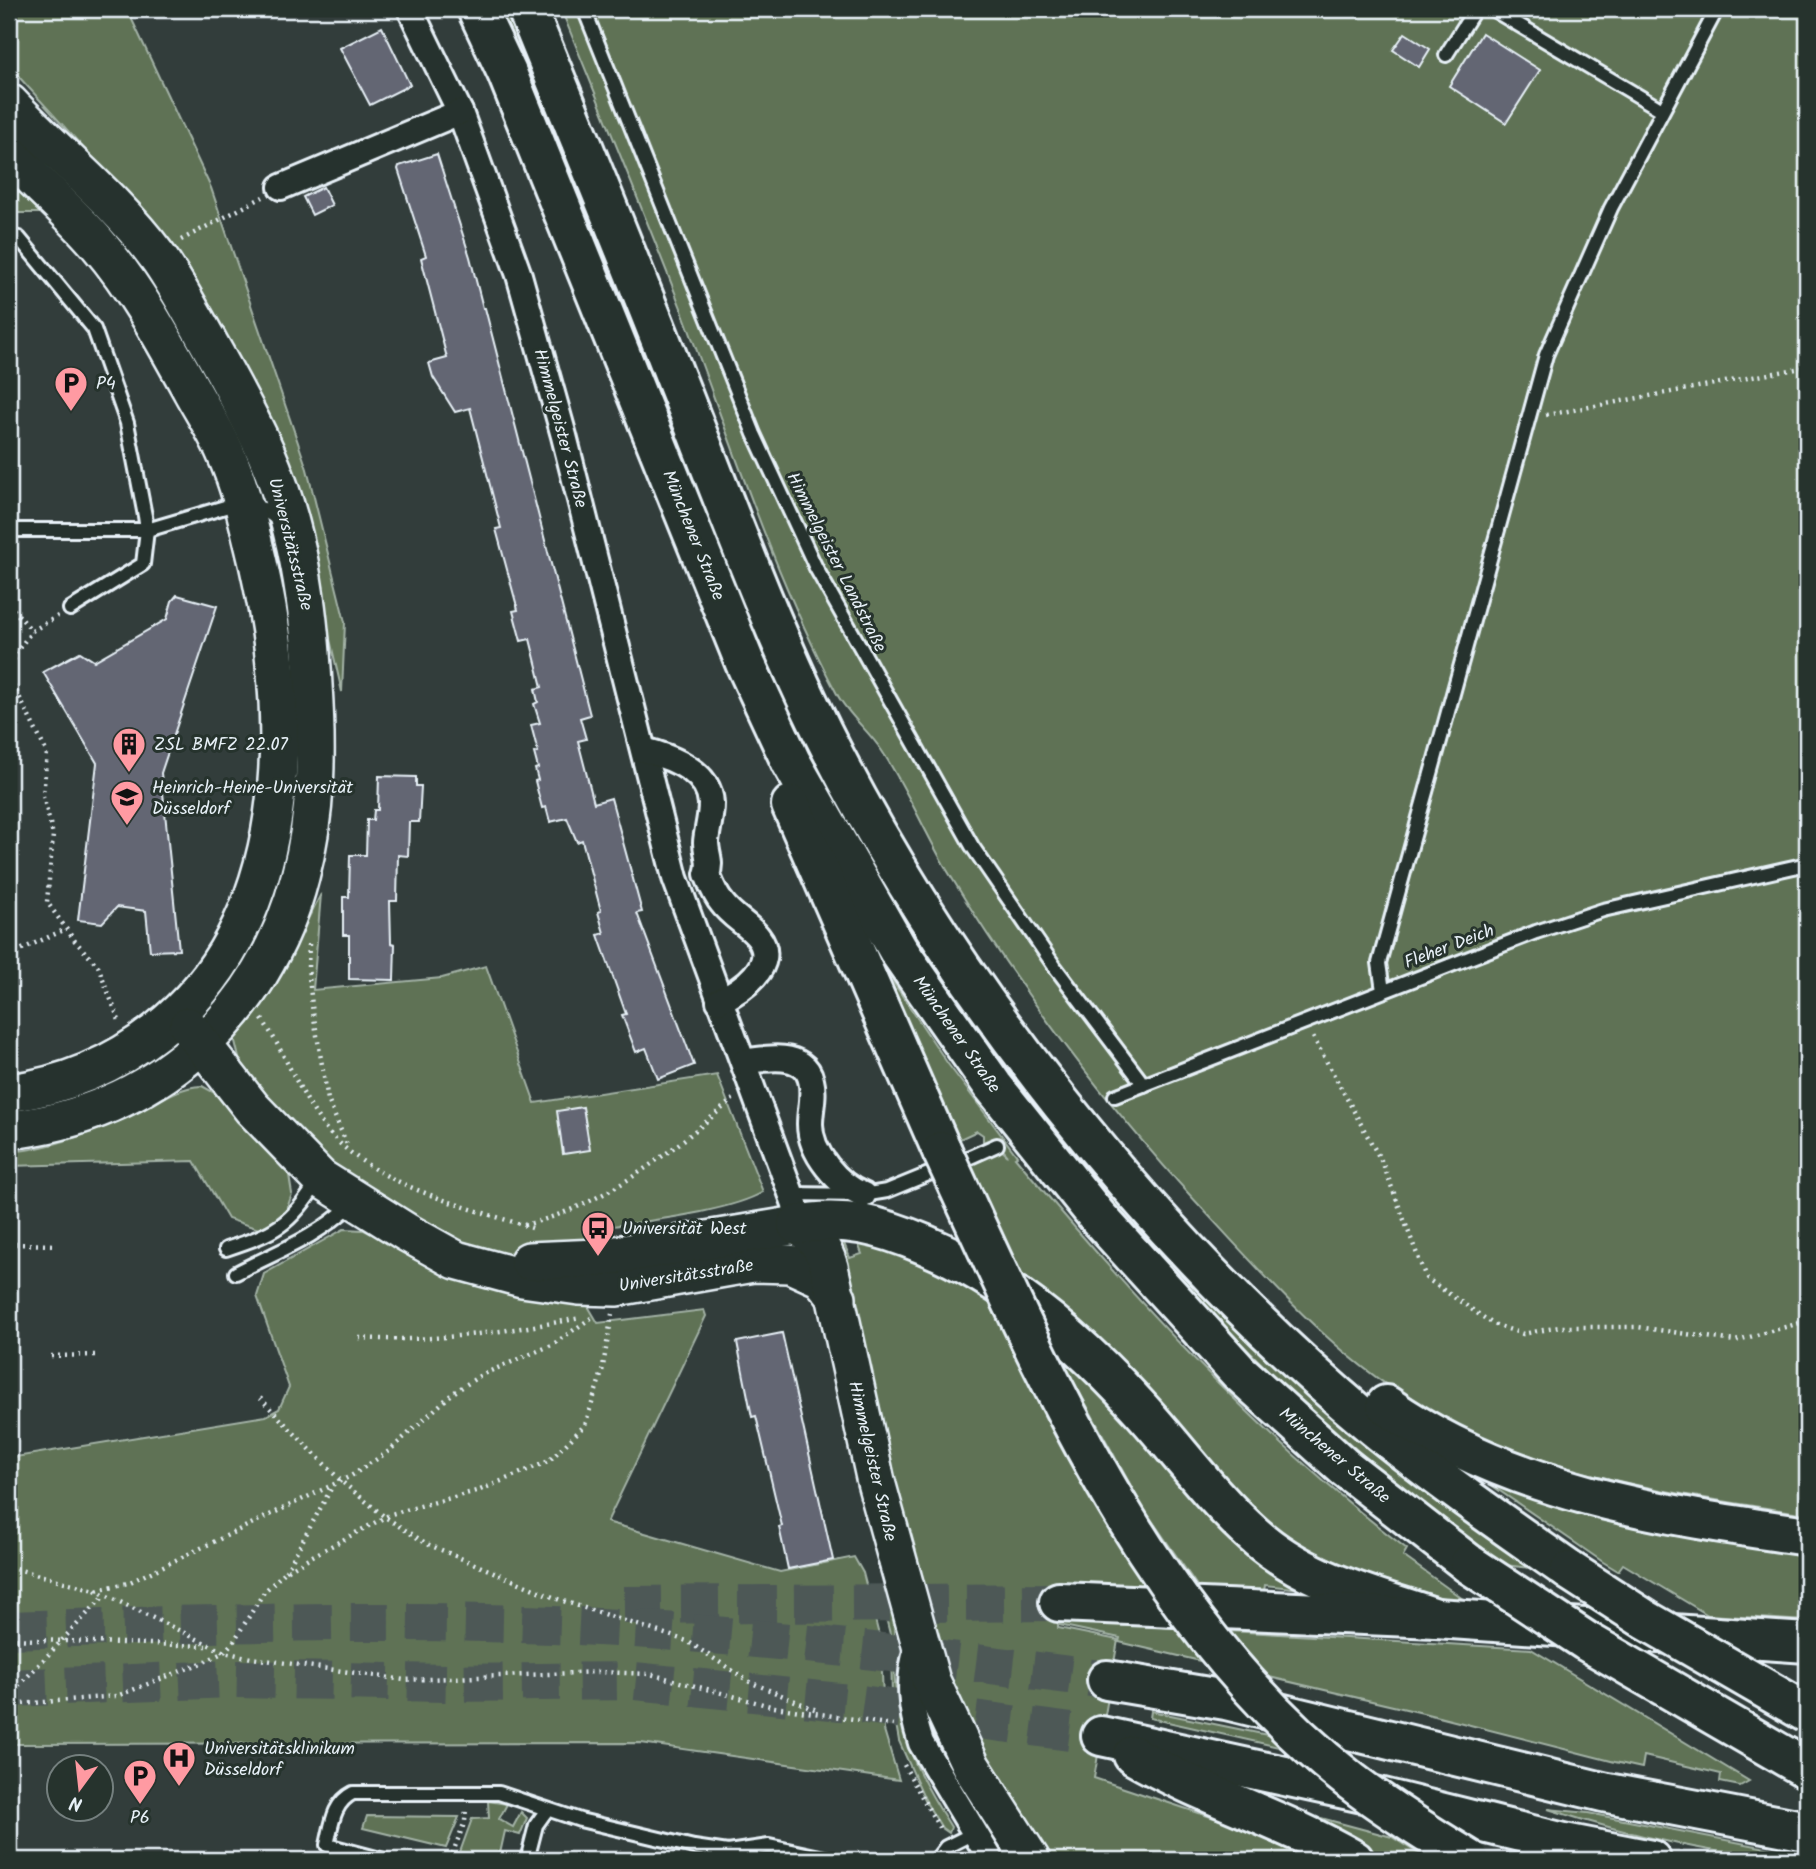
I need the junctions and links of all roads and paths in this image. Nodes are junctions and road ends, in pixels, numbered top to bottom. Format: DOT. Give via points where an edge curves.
graph roads {
  1 [pos="410,9"];
  2 [pos="477,9"];
  3 [pos="527,9"];
  4 [pos="584,9"];
  5 [pos="1475,9"];
  6 [pos="1492,9"];
  7 [pos="1717,9"];
  8 [pos="1446,55"];
  9 [pos="9,103"];
  10 [pos="1662,110"];
  11 [pos="460,112"];
  12 [pos="9,153"];
  13 [pos="281,187"];
  14 [pos="9,236"];
  15 [pos="157,256"];
  16 [pos="1807,367"];
  17 [pos="1528,419"];
  18 [pos="254,481"];
  19 [pos="9,530"];
  20 [pos="147,530"];
  21 [pos="292,531"];
  22 [pos="9,604"];
  23 [pos="69,609"];
  24 [pos="32,631"];
  25 [pos="744,663"];
  26 [pos="644,750"];
  27 [pos="665,835"];
  28 [pos="706,844"];
  29 [pos="1807,864"];
  30 [pos="707,874"];
  31 [pos="675,878"];
  32 [pos="287,919"];
  33 [pos="66,929"];
  34 [pos="9,954"];
  35 [pos="1383,991"];
  36 [pos="244,997"];
  37 [pos="719,1001"];
  38 [pos="178,1015"];
  39 [pos="1302,1022"];
  40 [pos="204,1044"];
  41 [pos="130,1050"];
  42 [pos="747,1073"];
  43 [pos="1144,1085"];
  44 [pos="9,1093"];
  45 [pos="1115,1096"];
  46 [pos="9,1130"];
  47 [pos="997,1145"];
  48 [pos="350,1151"];
  49 [pos="947,1160"];
  50 [pos="320,1178"];
  51 [pos="863,1195"];
  52 [pos="356,1201"];
  53 [pos="794,1210"];
  54 [pos="523,1225"];
  55 [pos="405,1232"];
  56 [pos="545,1232"];
  57 [pos="15,1244"];
  58 [pos="56,1245"];
  59 [pos="226,1249"];
  60 [pos="767,1263"];
  61 [pos="236,1273"];
  62 [pos="837,1298"];
  63 [pos="595,1315"];
  64 [pos="1807,1321"];
  65 [pos="359,1338"];
  66 [pos="1279,1340"];
  67 [pos="97,1355"];
  68 [pos="51,1356"];
  69 [pos="260,1398"];
  70 [pos="341,1481"];
  71 [pos="333,1486"];
  72 [pos="385,1517"];
  73 [pos="1807,1536"];
  74 [pos="9,1567"];
  75 [pos="285,1572"];
  76 [pos="95,1590"];
  77 [pos="105,1595"];
  78 [pos="1059,1602"];
  79 [pos="1436,1619"];
  80 [pos="9,1640"];
  81 [pos="60,1641"];
  82 [pos="918,1643"];
  83 [pos="1807,1643"];
  84 [pos="211,1647"];
  85 [pos="223,1653"];
  86 [pos="1107,1680"];
  87 [pos="9,1696"];
  88 [pos="9,1705"];
  89 [pos="1807,1713"];
  90 [pos="826,1714"];
  91 [pos="893,1725"];
  92 [pos="1807,1769"];
  93 [pos="468,1791"];
  94 [pos="546,1811"];
  95 [pos="1807,1831"];
  96 [pos="974,1833"];
  97 [pos="384,1860"];
  98 [pos="450,1860"];
  99 [pos="527,1860"];
  100 [pos="834,1860"];
  101 [pos="936,1860"];
  102 [pos="991,1860"];
  103 [pos="1031,1860"];
  104 [pos="1354,1860"];
  105 [pos="1470,1860"];
  106 [pos="1651,1860"];
  1 -- 11 [label="street, Himmelgeister Straße"];
  2 -- 25 [label="highway, Münchener Straße" via="507,73"];
  3 -- 66 [label="highway" via="752,572 822,731 908,887 1031,1062 1126,1181 1200,1263"];
  4 -- 43 [label="lane, Himmelgeister Landstraße" via="754,434 816,568 972,846"];
  5 -- 8 [label="lane"];
  6 -- 10 [label="lane"];
  7 -- 10 [label="lane"];
  9 -- 15 [label="street, Universitätsstraße"];
  10 -- 17 [label="lane" via="1611,208 1546,355"];
  11 -- 13 [label="street"];
  11 -- 26 [label="street, Himmelgeister Straße" via="523,289"];
  12 -- 18 [label="street, Universitätsstraße" via="98,243 140,300 225,451"];
  13 -- 15 [label="path"];
  14 -- 20 [label="lane" via="19,238 94,329 127,423"];
  15 -- 18 [label="street, Universitätsstraße" via="234,387"];
  16 -- 17 [label="path"];
  17 -- 35 [label="lane" via="1379,963"];
  18 -- 20 [label="lane"];
  18 -- 21 [label="lane" via="263,509"];
  18 -- 21 [label="street, Universitätsstraße" via="278,482"];
  18 -- 38 [label="street, Universitätsstraße" via="279,701 276,795 250,906 214,973"];
  19 -- 20 [label="lane"];
  20 -- 23 [label="lane" via="143,564"];
  21 -- 32 [label="street, Universitätsstraße" via="308,604 317,755 309,836"];
  22 -- 24 [label="path"];
  23 -- 24 [label="path"];
  24 -- 33 [label="path" via="15,654 10,678 47,753 43,796 53,835 47,902"];
  25 -- 49 [label="highway" via="750,718"];
  25 -- 92 [label="highway, Münchener Straße, bridge" via="791,762 898,950 993,1086 1088,1205 1238,1372 1344,1467 1469,1564 1586,1641"];
  26 -- 27 [label="street, Himmelgeister Straße"];
  26 -- 28 [label="street" via="690,769 709,790"];
  27 -- 28 [label="street" via="694,836"];
  27 -- 31 [label="street, Himmelgeister Straße"];
  28 -- 30 [label="street"];
  29 -- 35 [label="lane, Fleher Deich" via="1603,910"];
  30 -- 31 [label="street" via="696,879"];
  30 -- 37 [label="street" via="723,905 764,947 756,975 740,992"];
  31 -- 37 [label="street, Himmelgeister Straße"];
  32 -- 36 [label="street, Universitätsstraße"];
  32 -- 48 [label="path" via="311,927 308,967 328,1101"];
  33 -- 34 [label="path"];
  33 -- 41 [label="path" via="98,966"];
  35 -- 39 [label="lane, Fleher Deich"];
  36 -- 40 [label="street, Universitätsstraße"];
  36 -- 48 [label="path" via="270,1031 324,1126"];
  37 -- 42 [label="street, Himmelgeister Straße"];
  38 -- 40 [label="street, Universitätsstraße"];
  38 -- 41 [label="street, Universitätsstraße"];
  39 -- 43 [label="lane, Fleher Deich"];
  39 -- 64 [label="path" via="1383,1164 1426,1278 1493,1324 1523,1334 1559,1327 1638,1327 1735,1342"];
  40 -- 46 [label="street, Universitätsstraße" via="126,1099 82,1115"];
  40 -- 50 [label="street, Universitätsstraße" via="252,1108"];
  41 -- 44 [label="street, Universitätsstraße" via="101,1067"];
  42 -- 51 [label="street" via="770,1058 803,1066 811,1077 810,1123 817,1152 848,1189"];
  42 -- 53 [label="street, Himmelgeister Straße"];
  42 -- 54 [label="path" via="656,1161 603,1196 560,1217"];
  43 -- 45 [label="lane, Fleher Deich"];
  47 -- 49 [label="lane"];
  48 -- 54 [label="path" via="408,1186"];
  49 -- 51 [label="lane" via="887,1191"];
  49 -- 105 [label="highway, bridge" via="1054,1393 1109,1491 1189,1610 1250,1685 1349,1779"];
  50 -- 52 [label="street, Universitätsstraße"];
  50 -- 59 [label="lane" via="299,1211 271,1233"];
  51 -- 53 [label="lane"];
  52 -- 55 [label="street, Universitätsstraße"];
  52 -- 61 [label="lane" via="300,1244"];
  53 -- 55 [label="street, Universitätsstraße" via="557,1262 491,1257"];
  53 -- 60 [label="street, Universitätsstraße"];
  53 -- 62 [label="street, Himmelgeister Straße" via="823,1248"];
  53 -- 79 [label="highway" via="829,1221 871,1224 959,1259 1085,1350 1254,1535 1293,1564 1343,1588"];
  54 -- 56 [label="path"];
  55 -- 60 [label="street, Universitätsstraße" via="456,1260 484,1269 579,1286 657,1282"];
  57 -- 58 [label="path"];
  60 -- 62 [label="street, Universitätsstraße" via="808,1270"];
  62 -- 82 [label="street, Himmelgeister Straße" via="876,1482"];
  63 -- 65 [label="path" via="501,1332"];
  63 -- 70 [label="path" via="552,1345 481,1375 453,1393 389,1451"];
  63 -- 72 [label="path" via="612,1313 594,1401 585,1425 569,1445 550,1461 522,1474"];
  66 -- 73 [label="highway" via="1338,1371 1427,1434 1532,1479 1596,1498"];
  66 -- 89 [label="highway, bridge" via="1368,1422 1490,1516 1646,1620"];
  67 -- 68 [label="path"];
  69 -- 70 [label="path"];
  70 -- 71 [label="path"];
  70 -- 72 [label="path"];
  71 -- 75 [label="path"];
  71 -- 76 [label="path" via="128,1583"];
  72 -- 75 [label="path"];
  72 -- 90 [label="path" via="455,1558 560,1600 687,1641 750,1682"];
  74 -- 76 [label="path"];
  75 -- 85 [label="path" via="264,1592"];
  76 -- 77 [label="path"];
  77 -- 81 [label="path"];
  77 -- 84 [label="path"];
  78 -- 79 [label="highway"];
  79 -- 83 [label="highway"];
  80 -- 81 [label="path"];
  81 -- 84 [label="path"];
  81 -- 87 [label="path"];
  82 -- 96 [label="street, Himmelgeister Straße" via="910,1669 915,1723 934,1767"];
  82 -- 103 [label="street" via="949,1724"];
  84 -- 85 [label="path"];
  85 -- 88 [label="path" via="117,1696"];
  85 -- 90 [label="path" via="404,1681 650,1674 774,1707"];
  86 -- 95 [label="highway" via="1226,1700 1603,1792"];
  90 -- 91 [label="path"];
  93 -- 94 [label="lane" via="499,1793"];
  93 -- 97 [label="lane" via="353,1793 343,1798 327,1845"];
  93 -- 98 [label="path" via="465,1821"];
  94 -- 99 [label="lane" via="536,1825"];
  94 -- 100 [label="lane" via="694,1847 728,1852 769,1846"];
  96 -- 101 [label="lane" via="946,1847"];
  96 -- 102 [label="street, Himmelgeister Straße"];
  104 -- 106 [label="highway" via="1260,1813 1176,1780 1101,1736"];
}
